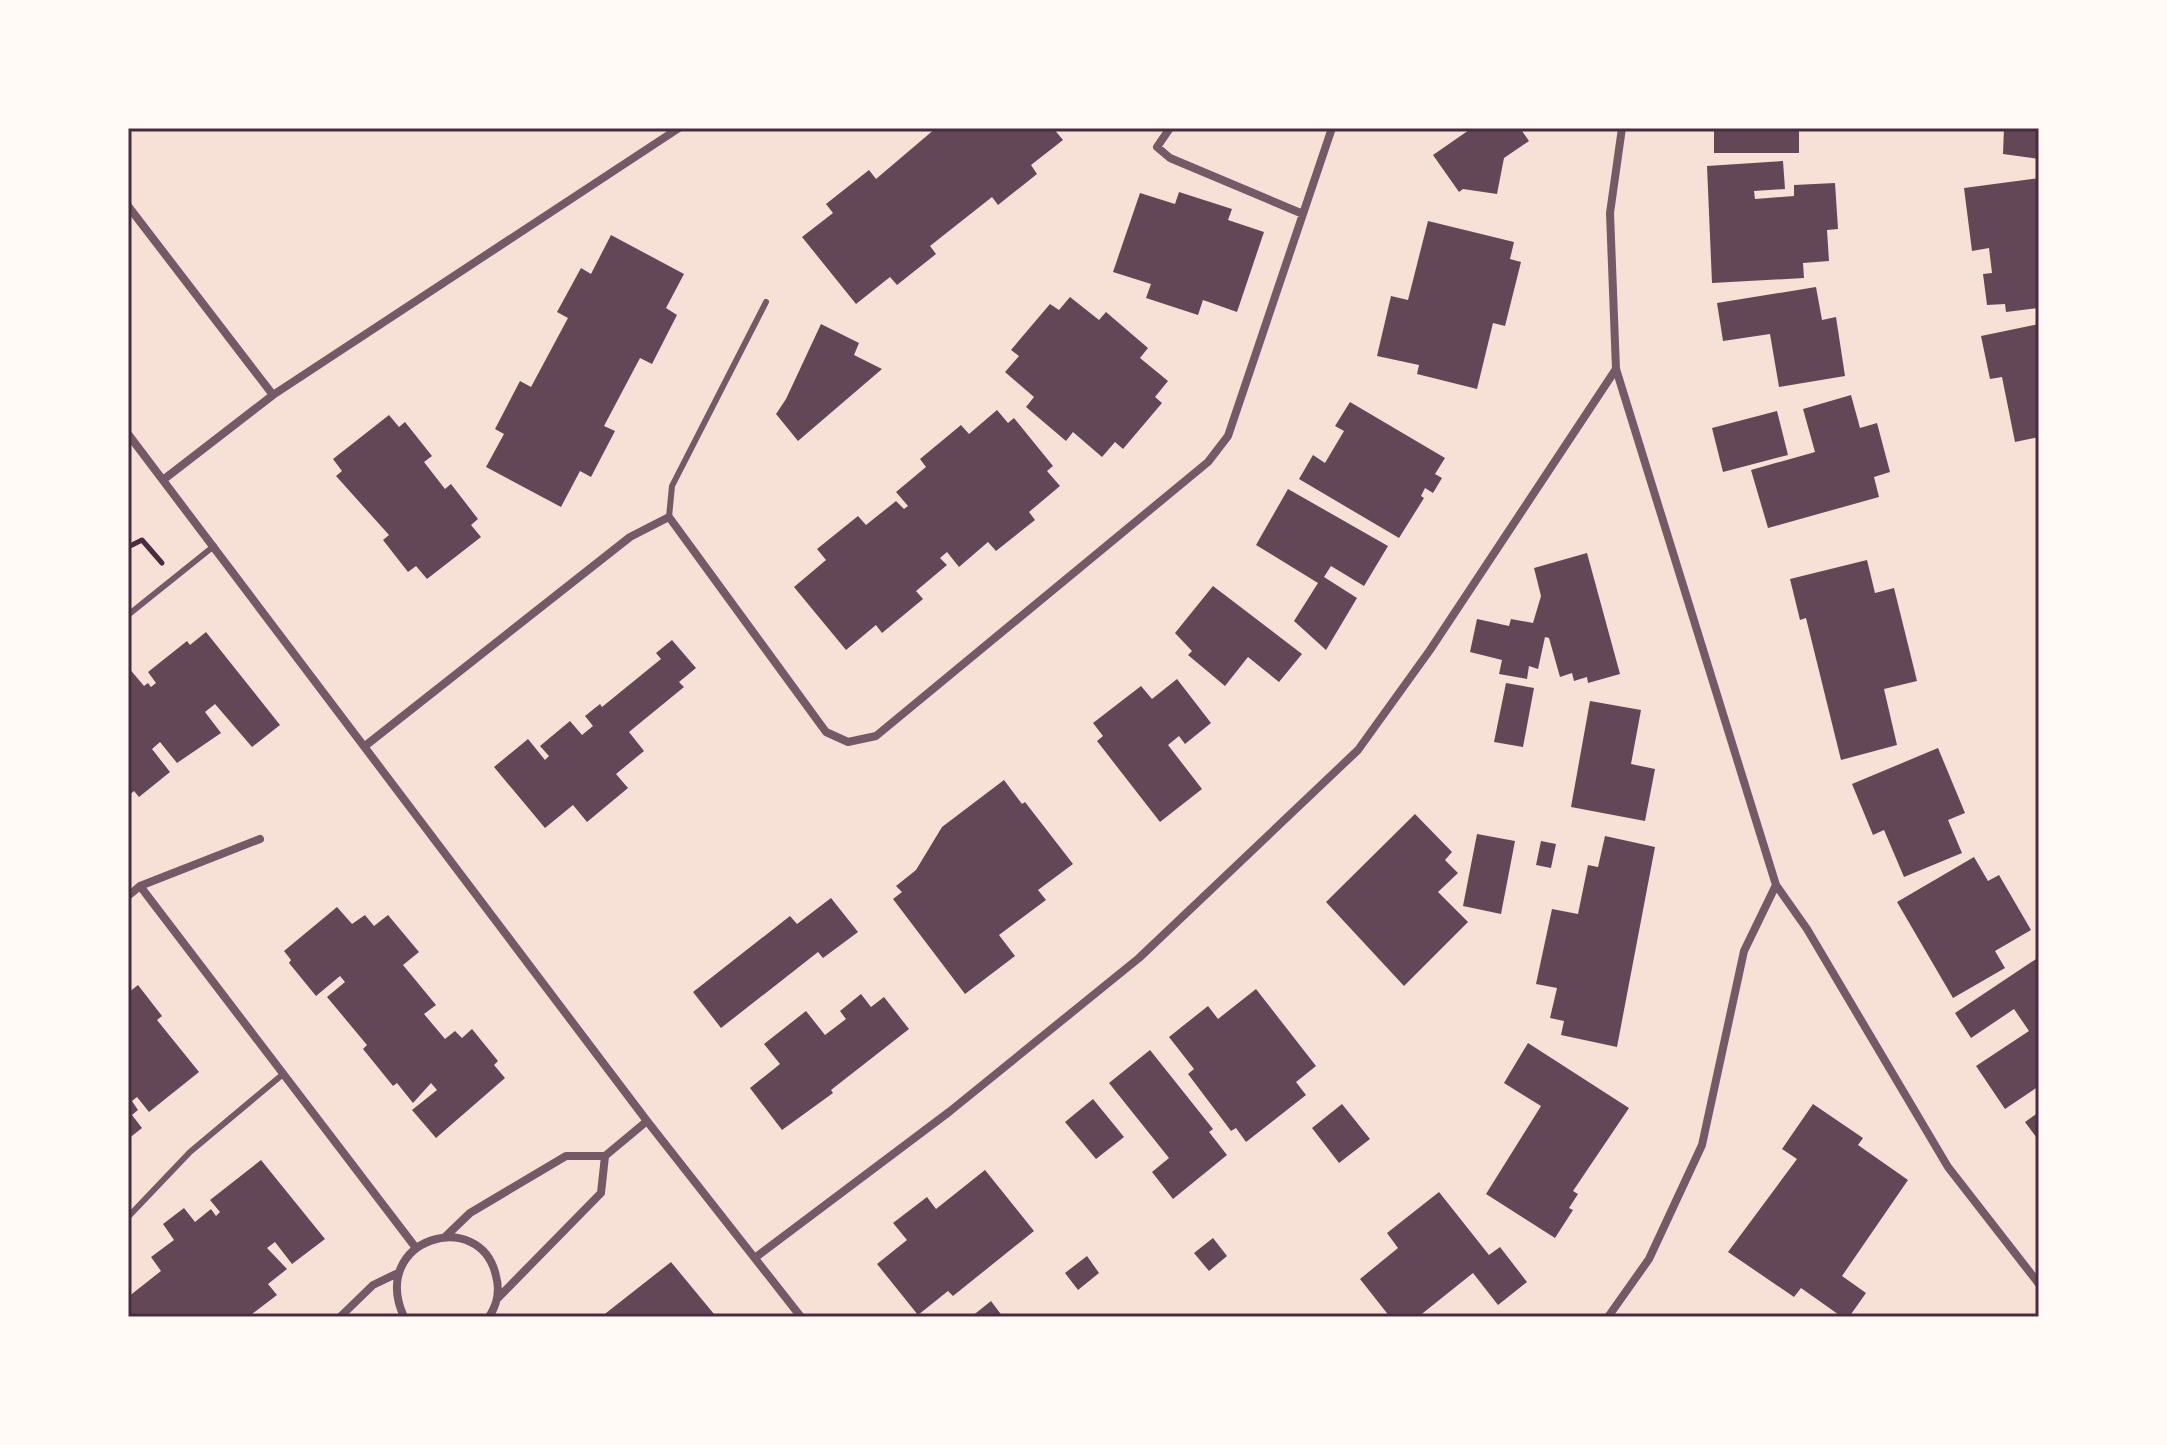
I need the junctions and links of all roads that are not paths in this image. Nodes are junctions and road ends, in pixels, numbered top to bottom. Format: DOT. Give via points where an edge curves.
graph roads {
  1 [pos="679,128"];
  2 [pos="1170,128"];
  3 [pos="1332,128"];
  4 [pos="1622,128"];
  5 [pos="128,206"];
  6 [pos="1303,214"];
  7 [pos="766,302"];
  8 [pos="1616,369"];
  9 [pos="273,395"];
  10 [pos="128,434"];
  11 [pos="163,480"];
  12 [pos="669,517"];
  13 [pos="214,546"];
  14 [pos="128,615"];
  15 [pos="365,746"];
  16 [pos="260,839"];
  17 [pos="1776,885"];
  18 [pos="140,886"];
  19 [pos="128,896"];
  20 [pos="282,1075"];
  21 [pos="647,1121"];
  22 [pos="605,1156"];
  23 [pos="128,1217"];
  24 [pos="445,1237"];
  25 [pos="416,1248"];
  26 [pos="756,1257"];
  27 [pos="398,1273"];
  28 [pos="2039,1284"];
  29 [pos="497,1299"];
  30 [pos="340,1317"];
  31 [pos="404,1317"];
  32 [pos="489,1317"];
  33 [pos="801,1317"];
  34 [pos="1608,1317"];
  1 -- 9 [label="street"];
  2 -- 6 [label="street" via="1157,147 1170,158"];
  3 -- 6 [label="street"];
  4 -- 8 [label="street" via="1610,213"];
  5 -- 9 [label="street"];
  6 -- 12 [label="street" via="1228,436 1208,462 876,736 848,742 826,732"];
  7 -- 12 [label="lane" via="672,486"];
  8 -- 17 [label="street"];
  8 -- 26 [label="street" via="1358,750 1139,958 949,1112"];
  9 -- 11 [label="street"];
  10 -- 11 [label="street"];
  11 -- 13 [label="street"];
  12 -- 15 [label="street" via="630,537"];
  13 -- 14 [label="lane"];
  13 -- 15 [label="street"];
  15 -- 21 [label="street"];
  16 -- 18 [label="street"];
  17 -- 28 [label="street" via="1948,1167"];
  17 -- 34 [label="street" via="1744,951 1702,1145 1649,1259"];
  18 -- 19 [label="street"];
  18 -- 20 [label="street"];
  20 -- 23 [label="lane" via="201,1141"];
  20 -- 25 [label="street"];
  21 -- 22 [label="street"];
  21 -- 26 [label="street"];
  22 -- 24 [label="street" via="566,1156 470,1213"];
  22 -- 29 [label="street" via="601,1193"];
  24 -- 25 [label="street"];
  24 -- 29 [label="street" via="475,1245 486,1255 495,1268"];
  25 -- 27 [label="street"];
  26 -- 33 [label="street"];
  27 -- 30 [label="street" via="373,1285"];
  27 -- 31 [label="street" via="398,1303"];
  29 -- 32 [label="street"];
}
